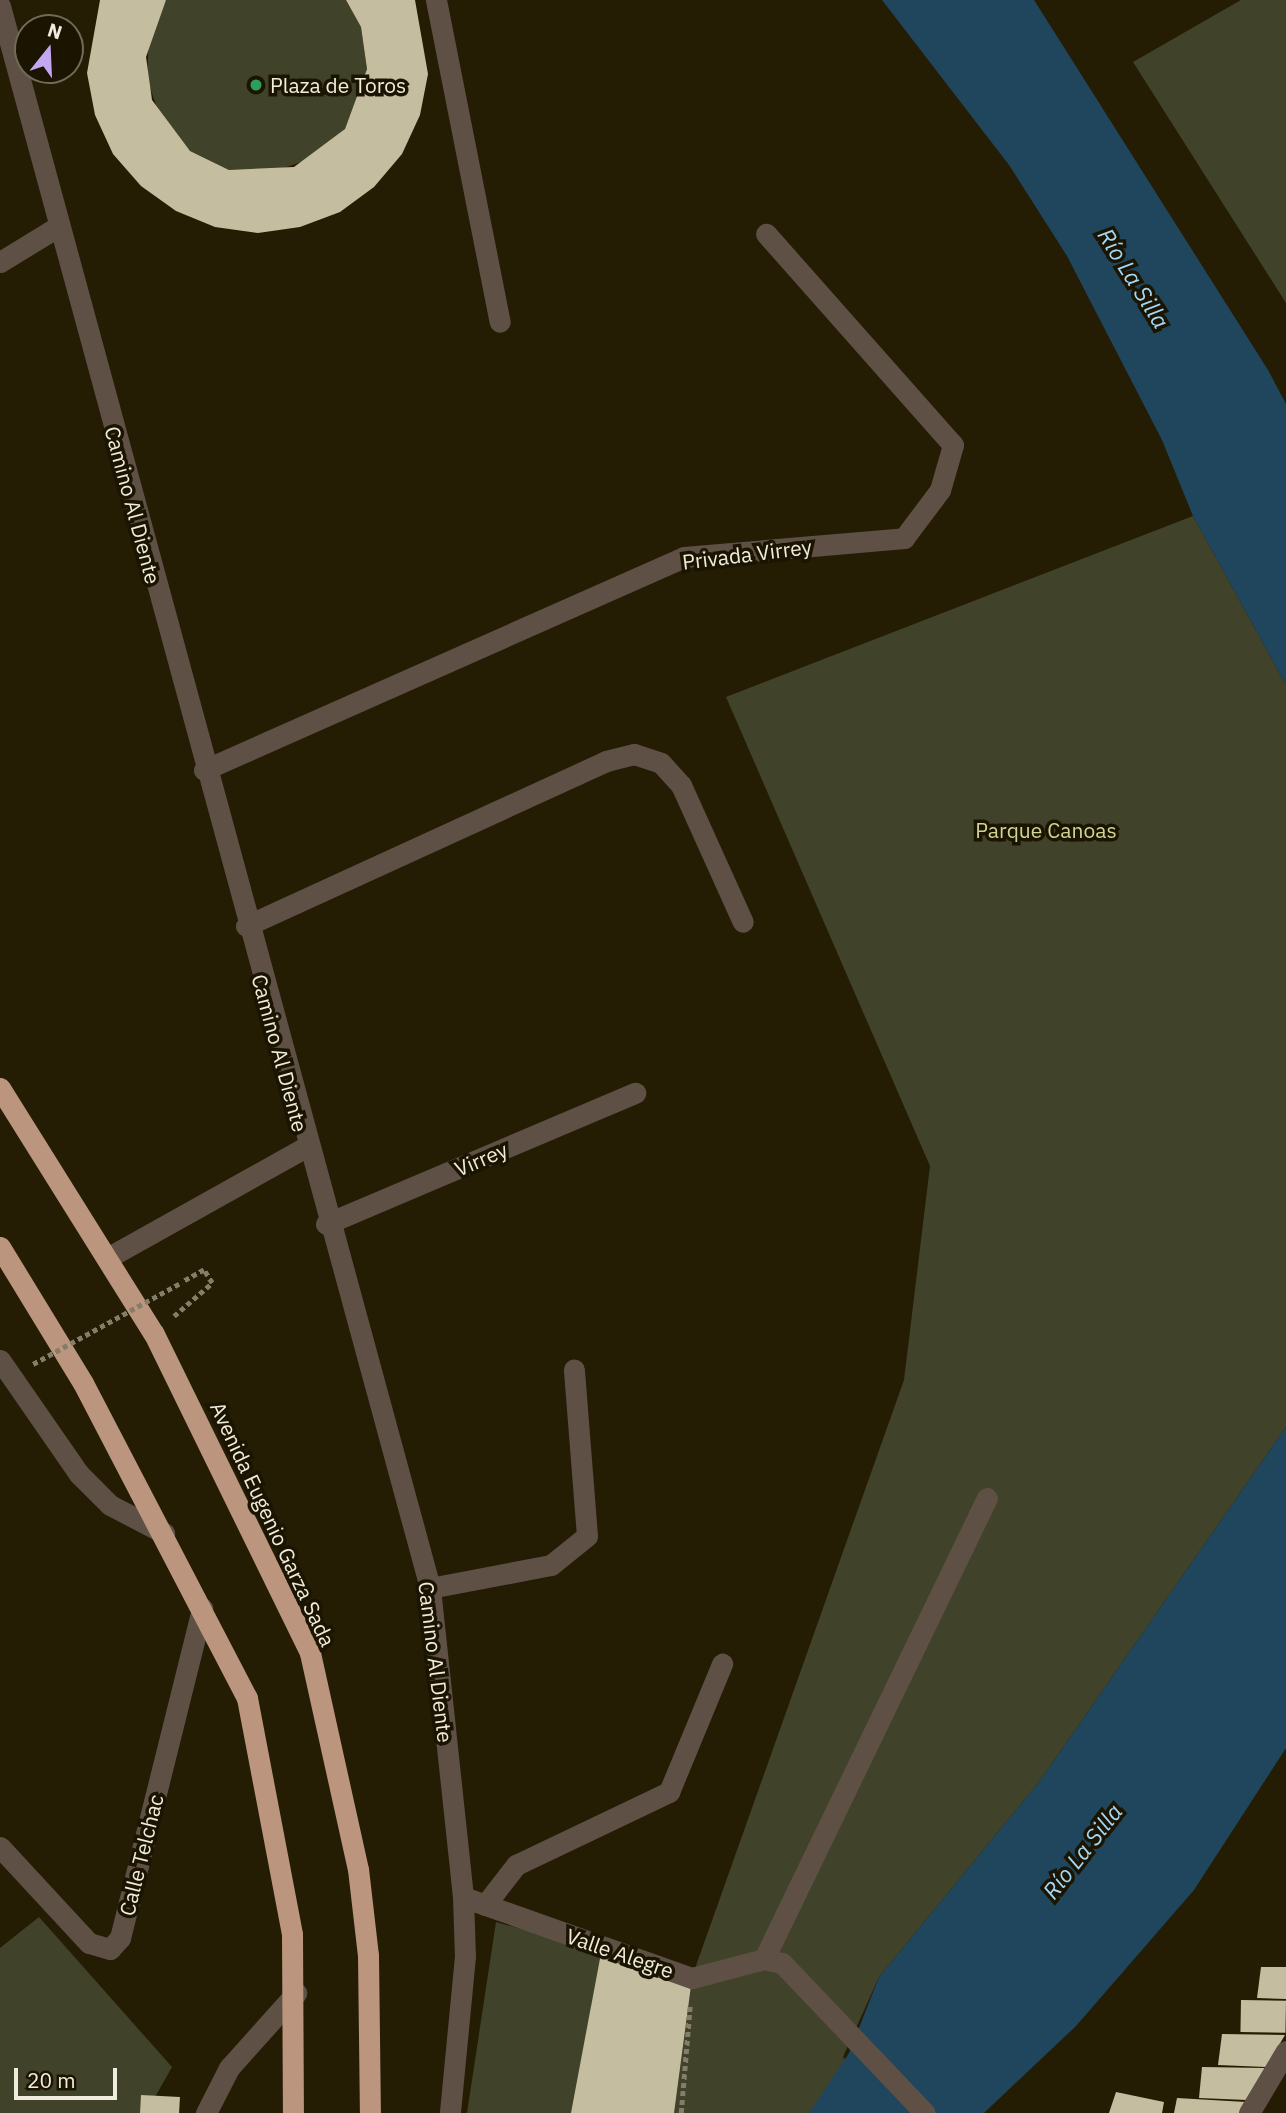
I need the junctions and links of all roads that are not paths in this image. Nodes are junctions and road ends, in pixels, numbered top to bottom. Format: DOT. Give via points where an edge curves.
graph roads {
  1 [pos="436,0"];
  2 [pos="0,6"];
  3 [pos="59,226"];
  4 [pos="766,234"];
  5 [pos="0,262"];
  6 [pos="500,322"];
  7 [pos="204,770"];
  8 [pos="743,922"];
  9 [pos="246,926"];
  10 [pos="0,1088"];
  11 [pos="635,1093"];
  12 [pos="306,1147"];
  13 [pos="326,1224"];
  14 [pos="0,1247"];
  15 [pos="109,1257"];
  16 [pos="0,1360"];
  17 [pos="574,1370"];
  18 [pos="986,1498"];
  19 [pos="164,1533"];
  20 [pos="429,1588"];
  21 [pos="202,1608"];
  22 [pos="722,1664"];
  23 [pos="0,1847"];
  24 [pos="463,1897"];
  25 [pos="485,1905"];
  26 [pos="773,1961"];
  27 [pos="296,1993"];
  28 [pos="1286,2050"];
  29 [pos="206,2113"];
  30 [pos="293,2113"];
  31 [pos="370,2113"];
  32 [pos="450,2113"];
  33 [pos="925,2113"];
  34 [pos="1249,2113"];
  1 -- 6 [label="street"];
  2 -- 3 [label="street, Camino Al Diente"];
  3 -- 5 [label="street"];
  3 -- 7 [label="street, Camino Al Diente"];
  4 -- 7 [label="street, Privada Virrey" via="953,444 940,490 904,538 684,557"];
  7 -- 9 [label="street, Camino Al Diente"];
  8 -- 9 [label="street" via="681,785 661,763 634,754 606,761"];
  9 -- 12 [label="street, Camino Al Diente"];
  10 -- 15 [label="highway, Avenida Eugenio Garza Sada"];
  11 -- 13 [label="street, Virrey"];
  12 -- 13 [label="street, Camino Al Diente"];
  12 -- 15 [label="street"];
  13 -- 20 [label="street, Camino Al Diente"];
  14 -- 19 [label="highway" via="83,1383"];
  15 -- 31 [label="highway, Avenida Eugenio Garza Sada" via="154,1334 310,1653 358,1869 368,1955"];
  16 -- 19 [label="street" via="79,1474 110,1505"];
  17 -- 20 [label="street" via="587,1536 551,1565"];
  18 -- 26 [label="street"];
  19 -- 21 [label="highway"];
  20 -- 24 [label="street, Camino Al Diente"];
  21 -- 23 [label="street, Calle Telchac" via="120,1938 110,1949 89,1943"];
  21 -- 27 [label="highway" via="247,1698 281,1863"];
  22 -- 25 [label="street" via="669,1792 516,1865"];
  24 -- 25 [label="street, Valle Alegre"];
  24 -- 32 [label="street, Camino Al Diente" via="465,1956"];
  25 -- 26 [label="street, Valle Alegre" via="692,1978"];
  26 -- 33 [label="street"];
  27 -- 29 [label="street" via="229,2068"];
  27 -- 30 [label="highway"];
  28 -- 34 [label="street"];
}
